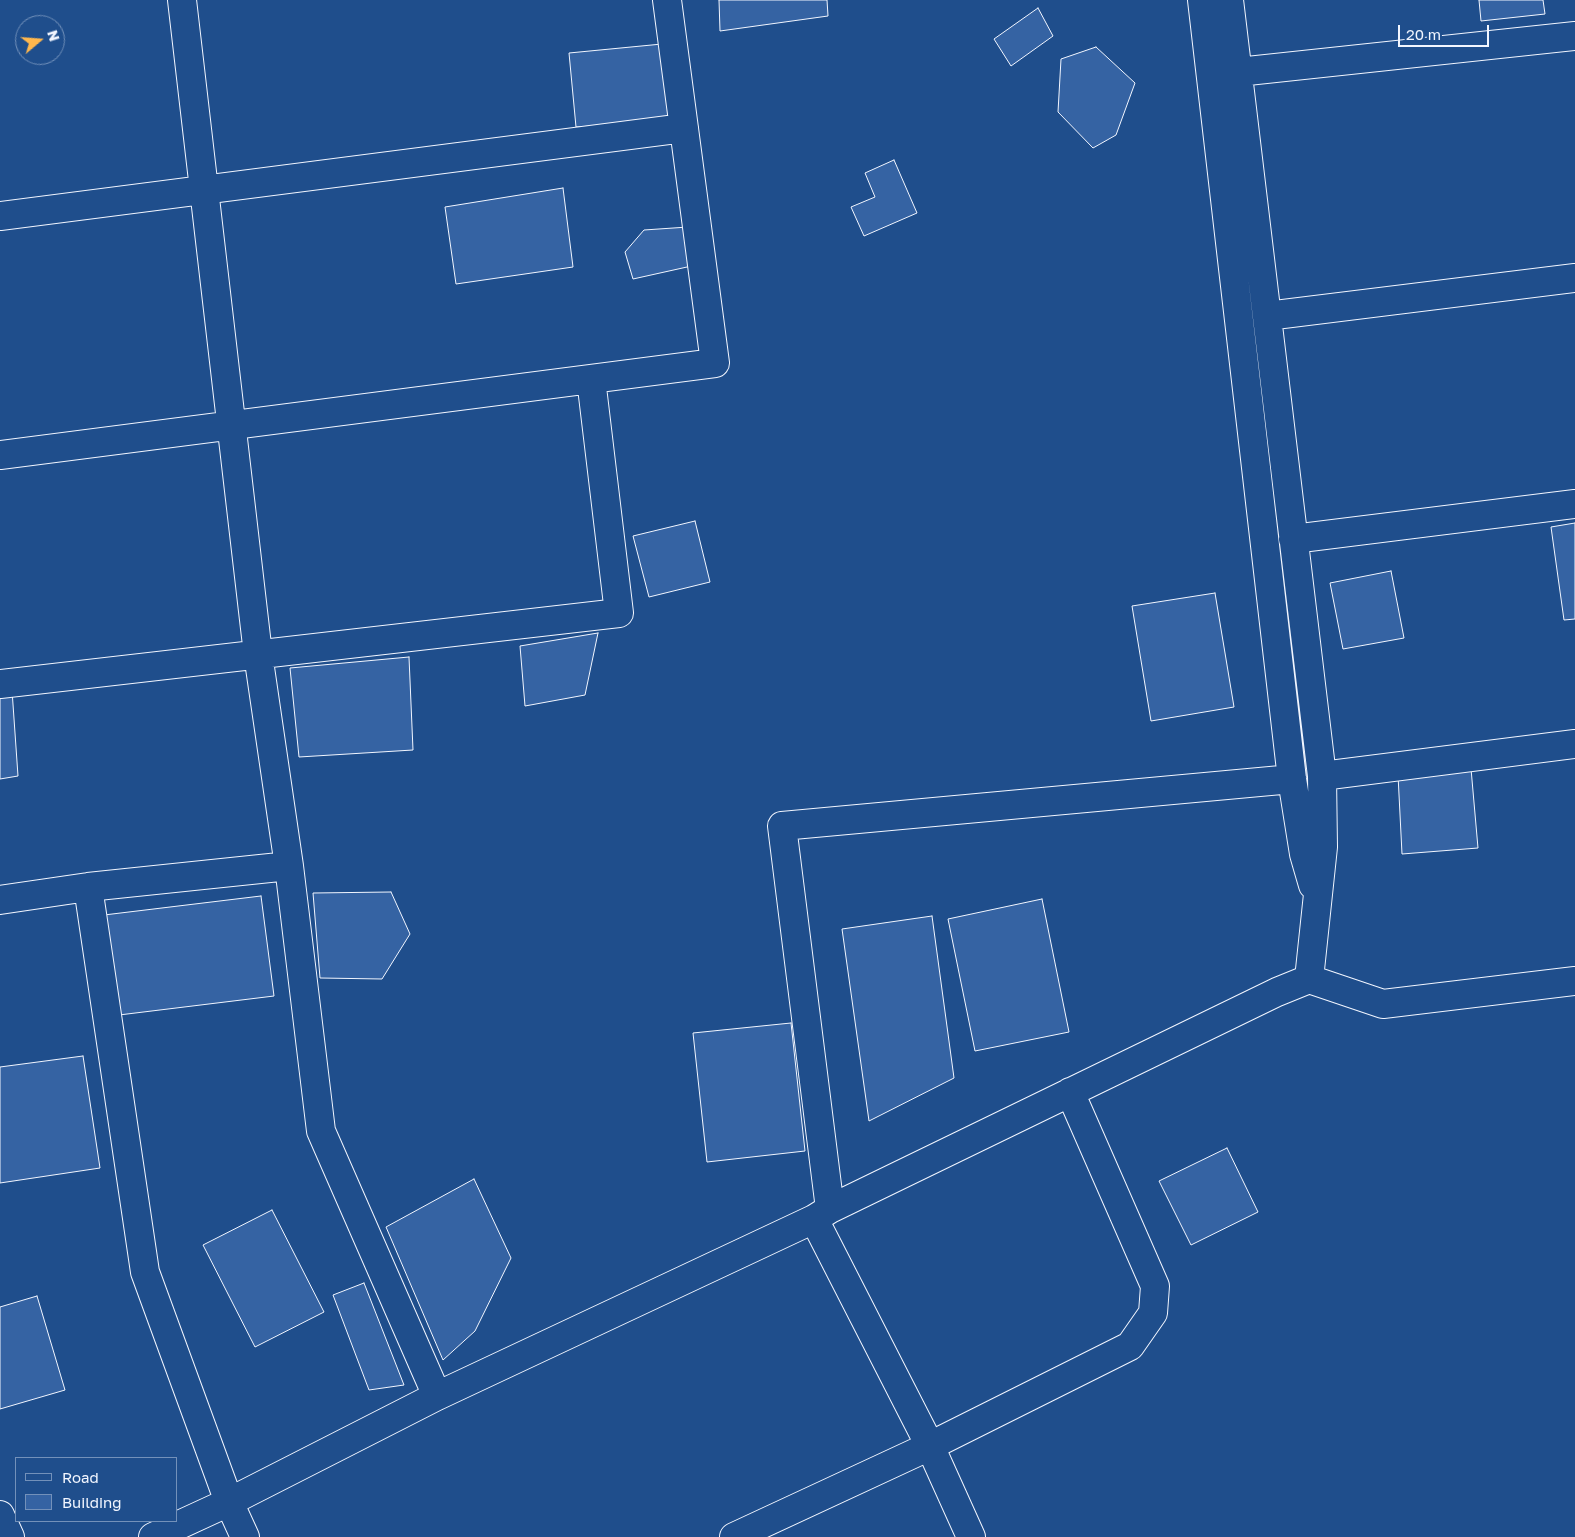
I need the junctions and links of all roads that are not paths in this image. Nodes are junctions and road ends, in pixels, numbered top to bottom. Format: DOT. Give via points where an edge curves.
graph roads {
  1 [pos="182,0"];
  2 [pos="667,0"];
  3 [pos="1202,0"];
  4 [pos="1229,0"];
  5 [pos="1575,36"];
  6 [pos="1238,72"];
  7 [pos="684,128"];
  8 [pos="204,190"];
  9 [pos="0,216"];
  10 [pos="1575,278"];
  11 [pos="1267,316"];
  12 [pos="591,379"];
  13 [pos="231,426"];
  14 [pos="0,455"];
  15 [pos="1575,504"];
  16 [pos="1293,539"];
  17 [pos="258,654"];
  18 [pos="0,684"];
  19 [pos="1575,744"];
  20 [pos="1322,776"];
  21 [pos="1292,779"];
  22 [pos="289,866"];
  23 [pos="88,887"];
  24 [pos="1317,898"];
  25 [pos="0,900"];
  26 [pos="1308,979"];
  27 [pos="1575,981"];
  28 [pos="1070,1092"];
  29 [pos="822,1214"];
  30 [pos="437,1396"];
  31 [pos="930,1446"];
  32 [pos="229,1502"];
  33 [pos="0,1515"];
  34 [pos="10,1537"];
  35 [pos="153,1537"];
  36 [pos="245,1537"];
  37 [pos="734,1537"];
  38 [pos="971,1537"];
  1 -- 8 [label="street"];
  2 -- 7 [label="street"];
  3 -- 21 [label="street"];
  4 -- 6 [label="street"];
  5 -- 6 [label="street"];
  6 -- 11 [label="street"];
  7 -- 8 [label="street"];
  7 -- 12 [label="street" via="715,363"];
  8 -- 9 [label="street"];
  8 -- 13 [label="street"];
  10 -- 11 [label="street"];
  11 -- 16 [label="street"];
  12 -- 13 [label="street"];
  12 -- 17 [label="street" via="619,613"];
  13 -- 14 [label="street"];
  13 -- 17 [label="street"];
  15 -- 16 [label="street"];
  16 -- 20 [label="street"];
  17 -- 18 [label="street"];
  17 -- 22 [label="street"];
  19 -- 20 [label="street"];
  20 -- 24 [label="street" via="1323,847"];
  21 -- 24 [label="street" via="1304,854"];
  21 -- 29 [label="street" via="782,826"];
  22 -- 23 [label="street"];
  22 -- 30 [label="street" via="321,1131"];
  23 -- 25 [label="street"];
  23 -- 32 [label="street" via="145,1272"];
  24 -- 26 [label="street"];
  26 -- 27 [label="street" via="1383,1004"];
  26 -- 28 [label="street"];
  28 -- 29 [label="street"];
  28 -- 31 [label="street" via="1155,1286 1153,1313 1130,1346"];
  29 -- 30 [label="street"];
  29 -- 31 [label="street"];
  30 -- 32 [label="street"];
  31 -- 37 [label="street"];
  31 -- 38 [label="street"];
  32 -- 35 [label="street"];
  32 -- 36 [label="street"];
  33 -- 34 [label="street"];
}
